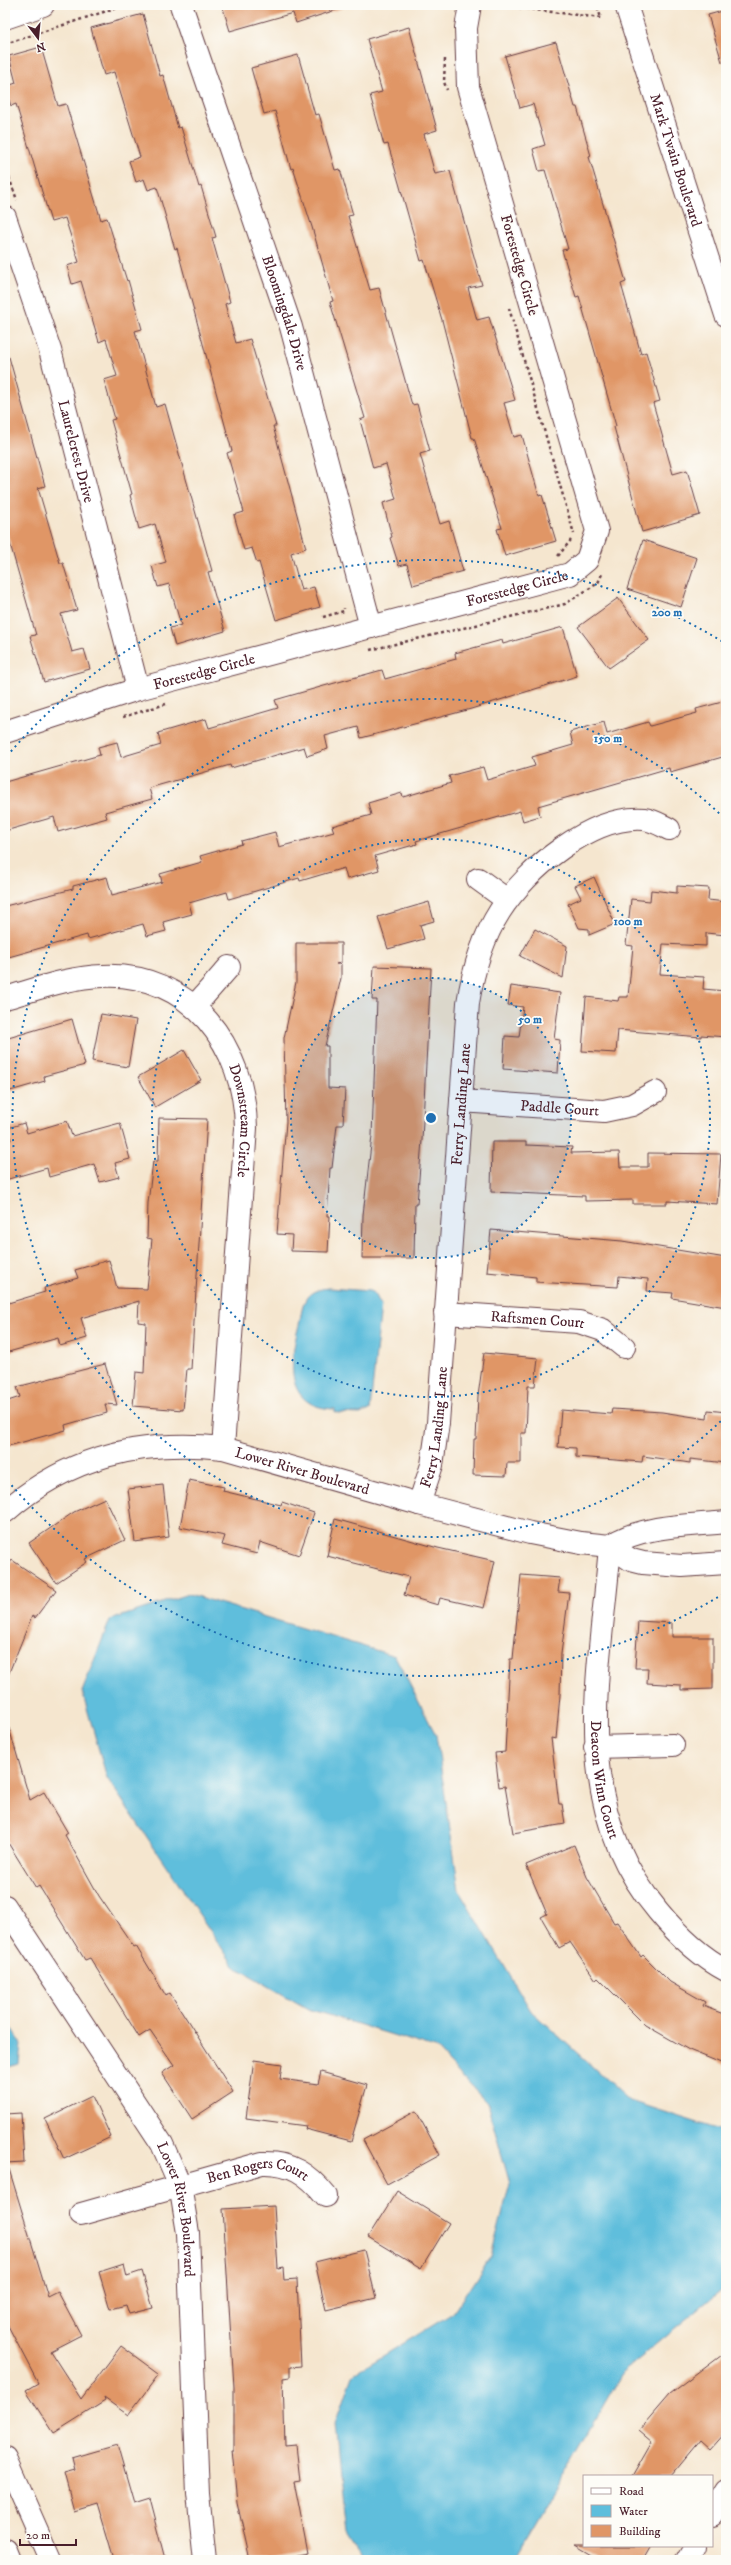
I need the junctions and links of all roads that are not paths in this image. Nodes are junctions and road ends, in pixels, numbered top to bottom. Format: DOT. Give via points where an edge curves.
graph roads {
  1 [pos="43,5"];
  2 [pos="182,5"];
  3 [pos="470,5"];
  4 [pos="626,5"];
  5 [pos="5,18"];
  6 [pos="11,210"];
  7 [pos="726,315"];
  8 [pos="371,627"];
  9 [pos="138,689"];
  10 [pos="5,732"];
  11 [pos="669,829"];
  12 [pos="478,879"];
  13 [pos="507,900"];
  14 [pos="229,967"];
  15 [pos="5,998"];
  16 [pos="194,1007"];
  17 [pos="655,1092"];
  18 [pos="460,1100"];
  19 [pos="446,1313"];
  20 [pos="624,1347"];
  21 [pos="223,1448"];
  22 [pos="419,1504"];
  23 [pos="5,1512"];
  24 [pos="726,1522"];
  25 [pos="610,1546"];
  26 [pos="726,1563"];
  27 [pos="673,1745"];
  28 [pos="595,1747"];
  29 [pos="5,1906"];
  30 [pos="726,1970"];
  31 [pos="180,2185"];
  32 [pos="326,2196"];
  33 [pos="81,2214"];
  34 [pos="5,2458"];
  35 [pos="726,2490"];
  36 [pos="713,2512"];
  37 [pos="693,2547"];
  38 [pos="5,2550"];
  39 [pos="9,2560"];
  40 [pos="50,2560"];
  41 [pos="205,2560"];
  42 [pos="686,2560"];
  1 -- 5 [label="street"];
  2 -- 8 [label="street, Bloomingdale Drive" via="291,327"];
  3 -- 8 [label="street, Forestedge Circle" via="466,28 468,87 597,531 587,560 570,574"];
  4 -- 7 [label="street, Mark Twain Boulevard"];
  6 -- 9 [label="street, Laurelcrest Drive"];
  8 -- 9 [label="street, Forestedge Circle"];
  9 -- 10 [label="street, Forestedge Circle"];
  11 -- 13 [label="street, Ferry Landing Lane" via="644,819 599,828 551,856 524,880"];
  12 -- 13 [label="street"];
  13 -- 18 [label="street, Ferry Landing Lane" via="484,942 471,986"];
  14 -- 16 [label="street"];
  15 -- 16 [label="street, Downstream Circle" via="69,980 104,976 123,977 156,985"];
  16 -- 21 [label="street, Downstream Circle" via="206,1017 225,1044 239,1077 246,1110"];
  17 -- 18 [label="street, Paddle Court" via="632,1105 604,1111"];
  18 -- 19 [label="street, Ferry Landing Lane"];
  19 -- 20 [label="street, Raftsmen Court" via="579,1322 603,1330"];
  19 -- 22 [label="street, Ferry Landing Lane" via="435,1444"];
  21 -- 22 [label="street, Lower River Boulevard"];
  21 -- 23 [label="street, Lower River Boulevard" via="157,1445 113,1453 51,1478"];
  22 -- 25 [label="street, Lower River Boulevard" via="557,1539"];
  24 -- 25 [label="street" via="642,1532 619,1539"];
  25 -- 26 [label="street, Lower River Boulevard" via="631,1560 644,1563 682,1566"];
  25 -- 28 [label="street, Deacon Winn Court"];
  27 -- 28 [label="street"];
  28 -- 30 [label="street, Deacon Winn Court" via="598,1782 605,1814 625,1864 665,1920 695,1948"];
  29 -- 31 [label="street, Lower River Boulevard" via="162,2144"];
  31 -- 32 [label="street, Ben Rogers Court" via="249,2165 275,2162 299,2169"];
  31 -- 33 [label="street, Ben Rogers Court"];
  31 -- 41 [label="street, Lower River Boulevard" via="188,2233 198,2494"];
  34 -- 40 [label="street"];
  35 -- 36 [label="street"];
  37 -- 42 [label="street"];
  38 -- 39 [label="street"];
}
